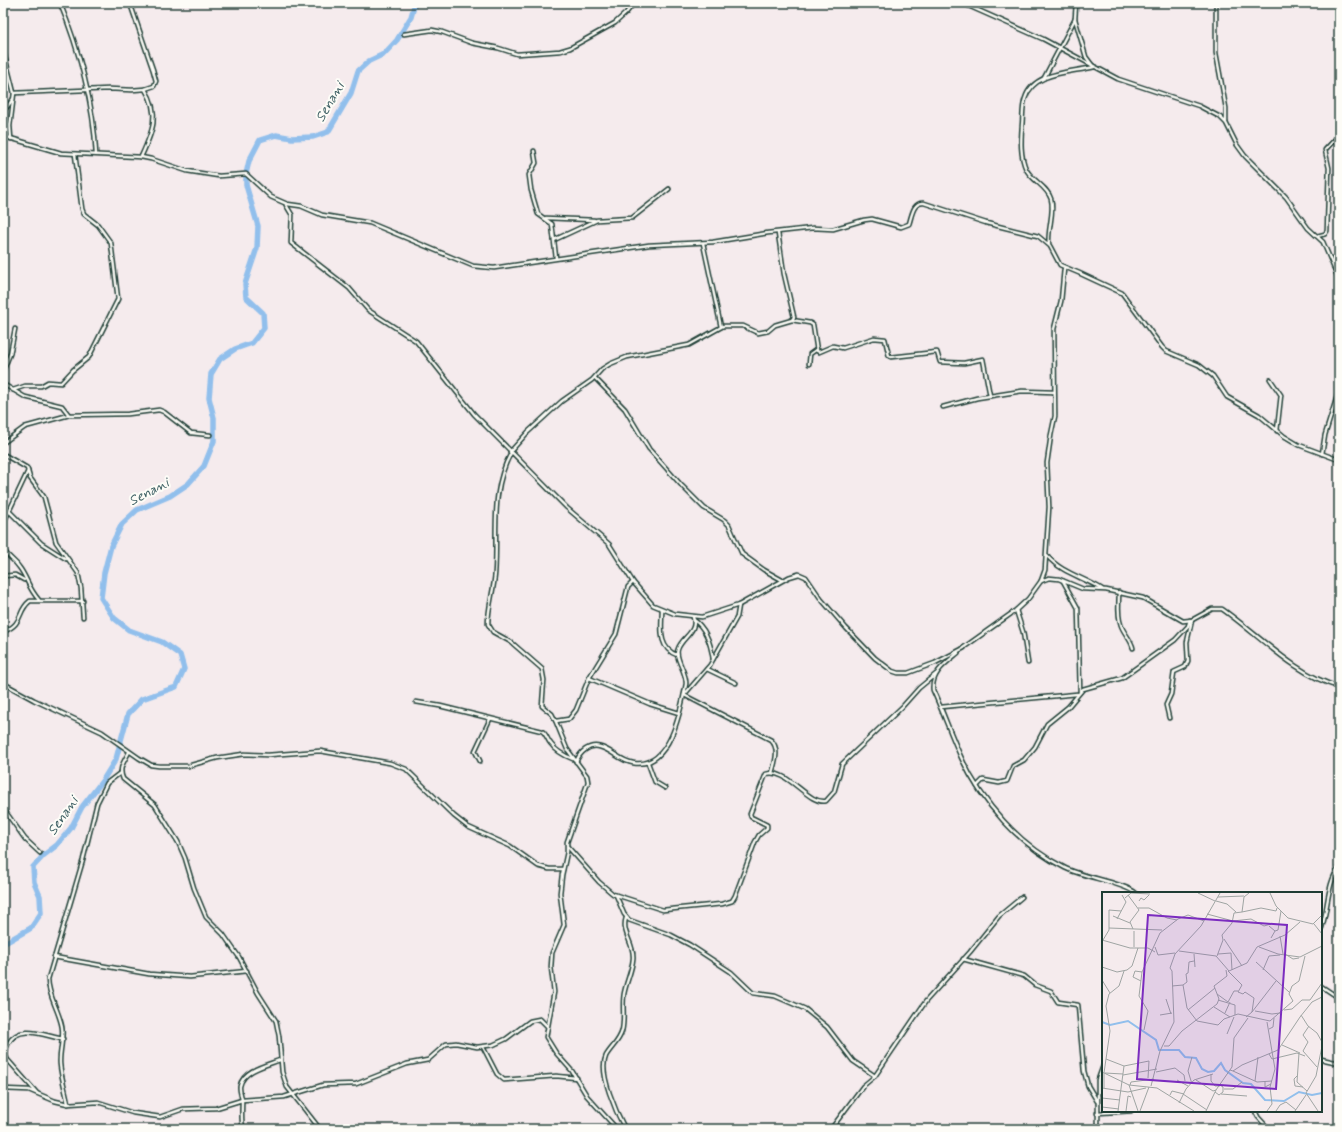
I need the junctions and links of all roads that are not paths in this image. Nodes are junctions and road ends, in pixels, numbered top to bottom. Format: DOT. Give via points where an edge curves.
graph roads {
  1 [pos="60,3"];
  2 [pos="130,3"];
  3 [pos="634,3"];
  4 [pos="962,3"];
  5 [pos="1076,3"];
  6 [pos="1216,3"];
  7 [pos="1075,19"];
  8 [pos="404,34"];
  9 [pos="1059,48"];
  10 [pos="3,49"];
  11 [pos="1094,67"];
  12 [pos="1044,78"];
  13 [pos="145,89"];
  14 [pos="87,91"];
  15 [pos="14,93"];
  16 [pos="14,98"];
  17 [pos="3,112"];
  18 [pos="1226,122"];
  19 [pos="1339,135"];
  20 [pos="3,136"];
  21 [pos="11,139"];
  22 [pos="534,151"];
  23 [pos="75,154"];
  24 [pos="96,154"];
  25 [pos="141,157"];
  26 [pos="669,189"];
  27 [pos="285,204"];
  28 [pos="546,218"];
  29 [pos="597,220"];
  30 [pos="778,233"];
  31 [pos="1317,236"];
  32 [pos="554,240"];
  33 [pos="703,242"];
  34 [pos="1050,246"];
  35 [pos="556,258"];
  36 [pos="1064,269"];
  37 [pos="1339,280"];
  38 [pos="792,320"];
  39 [pos="721,326"];
  40 [pos="15,329"];
  41 [pos="817,349"];
  42 [pos="809,364"];
  43 [pos="3,371"];
  44 [pos="595,378"];
  45 [pos="1270,379"];
  46 [pos="3,384"];
  47 [pos="12,390"];
  48 [pos="1339,390"];
  49 [pos="1054,392"];
  50 [pos="990,396"];
  51 [pos="943,407"];
  52 [pos="69,415"];
  53 [pos="1277,431"];
  54 [pos="210,435"];
  55 [pos="3,443"];
  56 [pos="510,452"];
  57 [pos="3,454"];
  58 [pos="1322,454"];
  59 [pos="1339,460"];
  60 [pos="28,471"];
  61 [pos="10,512"];
  62 [pos="3,524"];
  63 [pos="3,547"];
  64 [pos="1047,555"];
  65 [pos="67,560"];
  66 [pos="3,576"];
  67 [pos="782,580"];
  68 [pos="1063,580"];
  69 [pos="1041,581"];
  70 [pos="26,582"];
  71 [pos="633,582"];
  72 [pos="1103,589"];
  73 [pos="1119,592"];
  74 [pos="39,600"];
  75 [pos="83,601"];
  76 [pos="739,605"];
  77 [pos="662,610"];
  78 [pos="1016,610"];
  79 [pos="83,617"];
  80 [pos="693,618"];
  81 [pos="1191,620"];
  82 [pos="3,632"];
  83 [pos="964,648"];
  84 [pos="1133,648"];
  85 [pos="677,655"];
  86 [pos="713,659"];
  87 [pos="1028,663"];
  88 [pos="707,669"];
  89 [pos="936,674"];
  90 [pos="589,678"];
  91 [pos="3,683"];
  92 [pos="736,683"];
  93 [pos="1339,686"];
  94 [pos="1079,692"];
  95 [pos="684,696"];
  96 [pos="416,702"];
  97 [pos="941,707"];
  98 [pos="679,713"];
  99 [pos="1169,718"];
  100 [pos="490,719"];
  101 [pos="556,721"];
  102 [pos="129,752"];
  103 [pos="575,760"];
  104 [pos="480,761"];
  105 [pos="648,763"];
  106 [pos="120,773"];
  107 [pos="772,773"];
  108 [pos="977,786"];
  109 [pos="665,788"];
  110 [pos="3,808"];
  111 [pos="568,847"];
  112 [pos="40,853"];
  113 [pos="563,868"];
  114 [pos="1339,868"];
  115 [pos="1134,892"];
  116 [pos="616,895"];
  117 [pos="1022,897"];
  118 [pos="626,918"];
  119 [pos="1322,927"];
  120 [pos="54,957"];
  121 [pos="963,959"];
  122 [pos="247,971"];
  123 [pos="1322,987"];
  124 [pos="1339,998"];
  125 [pos="547,1026"];
  126 [pos="63,1039"];
  127 [pos="483,1047"];
  128 [pos="1322,1059"];
  129 [pos="280,1060"];
  130 [pos="1339,1063"];
  131 [pos="1102,1068"];
  132 [pos="875,1076"];
  133 [pos="577,1078"];
  134 [pos="3,1089"];
  135 [pos="39,1094"];
  136 [pos="291,1095"];
  137 [pos="242,1100"];
  138 [pos="1097,1101"];
  139 [pos="68,1104"];
  140 [pos="1114,1112"];
  141 [pos="1256,1112"];
  142 [pos="1097,1113"];
  143 [pos="243,1129"];
  144 [pos="320,1129"];
  145 [pos="617,1129"];
  146 [pos="625,1129"];
  147 [pos="830,1129"];
  148 [pos="1098,1129"];
  149 [pos="1269,1129"];
  1 -- 14 [label="street"];
  2 -- 13 [label="street" via="156,81 154,86"];
  3 -- 8 [label="street" via="615,23 560,51 517,54 432,30"];
  4 -- 9 [label="street"];
  5 -- 7 [label="street"];
  6 -- 18 [label="street" via="1216,53 1226,108"];
  7 -- 9 [label="street"];
  7 -- 11 [label="street" via="1086,57"];
  9 -- 11 [label="street"];
  9 -- 12 [label="street"];
  10 -- 15 [label="street"];
  11 -- 12 [label="street"];
  11 -- 18 [label="street" via="1118,79 1199,106"];
  12 -- 34 [label="street" via="1024,99 1021,147 1026,168 1051,198 1048,230"];
  13 -- 14 [label="street"];
  13 -- 25 [label="street" via="152,106 154,126"];
  14 -- 15 [label="street"];
  14 -- 24 [label="street"];
  15 -- 16 [label="street"];
  16 -- 17 [label="street"];
  16 -- 21 [label="street"];
  18 -- 31 [label="street" via="1245,156 1286,197 1303,222"];
  19 -- 31 [label="street" via="1324,150 1329,168 1327,231"];
  20 -- 21 [label="street"];
  21 -- 23 [label="street" via="61,153"];
  22 -- 28 [label="street" via="536,163 529,174 531,190 536,210"];
  23 -- 24 [label="street"];
  23 -- 47 [label="street" via="84,214 98,225 111,243 118,299 89,357 61,383 48,382 41,386 25,386"];
  24 -- 25 [label="street"];
  25 -- 27 [label="street" via="187,171 219,176 246,174 271,197"];
  26 -- 29 [label="street" via="632,218"];
  27 -- 35 [label="street" via="301,206 322,215 355,219 385,228 473,266 517,266"];
  27 -- 56 [label="street" via="292,215 292,243 338,279 368,310 416,341 474,414"];
  28 -- 29 [label="street"];
  28 -- 32 [label="street" via="552,224"];
  29 -- 32 [label="street"];
  30 -- 33 [label="street"];
  30 -- 34 [label="street" via="813,228 839,228 872,219 901,227 907,226 916,205 924,203 1038,236"];
  30 -- 38 [label="street" via="794,317"];
  31 -- 37 [label="street" via="1324,244"];
  32 -- 35 [label="street"];
  33 -- 35 [label="street" via="649,245"];
  33 -- 39 [label="street"];
  34 -- 36 [label="street" via="1056,261"];
  36 -- 49 [label="street" via="1061,301 1054,329"];
  36 -- 53 [label="street" via="1080,273 1122,293 1166,351 1198,365 1213,376 1227,397 1259,415"];
  38 -- 39 [label="street" via="758,333 743,326"];
  38 -- 41 [label="street" via="813,325"];
  39 -- 44 [label="street" via="689,345 634,355 617,361 602,369"];
  40 -- 43 [label="street" via="10,354"];
  41 -- 42 [label="street" via="810,354"];
  41 -- 50 [label="street" via="819,352 833,346 840,349 881,338 885,339 891,357 936,352 940,362 964,363 983,359"];
  44 -- 56 [label="street" via="562,401"];
  44 -- 67 [label="street" via="625,409 649,449 682,486 704,508 729,525 742,554"];
  45 -- 53 [label="street" via="1281,395"];
  46 -- 47 [label="street"];
  47 -- 52 [label="street" via="25,397 62,406"];
  48 -- 58 [label="street"];
  49 -- 50 [label="street" via="1022,391"];
  49 -- 64 [label="street" via="1055,416 1048,463"];
  50 -- 51 [label="street"];
  52 -- 54 [label="street" via="128,414 162,410 191,433"];
  52 -- 55 [label="street" via="25,427"];
  53 -- 58 [label="street"];
  56 -- 71 [label="street" via="567,508 609,544"];
  56 -- 101 [label="street" via="500,477 496,504 495,575 488,624 493,632 511,642 542,670 544,680 541,704"];
  57 -- 60 [label="street"];
  58 -- 59 [label="street"];
  60 -- 61 [label="street"];
  60 -- 65 [label="street" via="44,497 56,542"];
  61 -- 62 [label="street"];
  61 -- 65 [label="street" via="40,543"];
  63 -- 70 [label="street" via="20,568"];
  64 -- 69 [label="street"];
  64 -- 72 [label="street" via="1060,568"];
  65 -- 75 [label="street" via="80,578"];
  66 -- 70 [label="street" via="15,575"];
  67 -- 76 [label="street"];
  67 -- 83 [label="street" via="794,574 806,577 846,628 892,671 908,673"];
  68 -- 69 [label="street" via="1049,578"];
  68 -- 72 [label="street" via="1083,589"];
  68 -- 94 [label="street" via="1078,608"];
  69 -- 78 [label="street"];
  70 -- 74 [label="street"];
  71 -- 77 [label="street" via="650,602"];
  71 -- 90 [label="street" via="628,587 616,634"];
  72 -- 73 [label="street"];
  73 -- 81 [label="street" via="1152,602 1180,620"];
  73 -- 84 [label="street" via="1119,618"];
  74 -- 75 [label="street"];
  74 -- 82 [label="street" via="27,603 13,628"];
  75 -- 79 [label="street"];
  76 -- 80 [label="street" via="712,615"];
  76 -- 86 [label="street" via="737,616"];
  77 -- 80 [label="street"];
  77 -- 85 [label="street" via="663,641 667,648"];
  78 -- 83 [label="street"];
  78 -- 87 [label="street"];
  80 -- 85 [label="street" via="693,630 677,649"];
  80 -- 86 [label="street" via="708,637"];
  81 -- 93 [label="street" via="1212,609 1222,609 1298,666 1326,682"];
  81 -- 94 [label="street" via="1172,643 1122,678 1090,686"];
  81 -- 99 [label="street" via="1187,642 1188,661 1185,667 1174,672 1171,694 1166,704"];
  83 -- 89 [label="street"];
  85 -- 95 [label="street" via="686,678"];
  86 -- 88 [label="street"];
  88 -- 92 [label="street"];
  88 -- 95 [label="street"];
  89 -- 97 [label="street" via="933,690"];
  89 -- 107 [label="street" via="842,764 834,792 826,801 818,800 789,780"];
  90 -- 98 [label="street" via="650,704"];
  90 -- 101 [label="street" via="572,716"];
  91 -- 102 [label="street" via="102,732"];
  94 -- 97 [label="street"];
  94 -- 108 [label="street" via="1068,707 1047,724 1038,743 1026,758 1013,766 1007,781 999,783 983,780"];
  95 -- 98 [label="street"];
  95 -- 107 [label="street" via="771,740 776,747"];
  96 -- 100 [label="street"];
  97 -- 108 [label="street" via="962,759"];
  98 -- 105 [label="street" via="667,745"];
  100 -- 103 [label="street" via="542,731 557,751"];
  100 -- 104 [label="street" via="477,746 476,755"];
  101 -- 103 [label="street" via="567,749"];
  102 -- 106 [label="street"];
  102 -- 113 [label="street" via="151,765 172,767 244,754 320,751 390,763 406,769 468,827 510,846 538,866 549,869"];
  103 -- 105 [label="street" via="590,747 599,747 625,761"];
  103 -- 111 [label="street" via="588,782 568,836"];
  105 -- 109 [label="street" via="655,782"];
  106 -- 120 [label="street" via="107,783 97,803"];
  106 -- 122 [label="street" via="126,782 140,791 159,810 182,850 206,918 223,934"];
  107 -- 116 [label="street" via="766,774 750,814 768,828 755,842 732,901 664,910"];
  108 -- 115 [label="street" via="1007,826 1048,858 1066,868"];
  110 -- 112 [label="street" via="25,839"];
  111 -- 113 [label="street"];
  111 -- 116 [label="street" via="599,882"];
  113 -- 125 [label="street" via="560,897 564,925 552,953 554,988"];
  114 -- 119 [label="street" via="1331,884"];
  116 -- 118 [label="street"];
  117 -- 121 [label="street" via="999,916"];
  118 -- 132 [label="street" via="690,945 731,972 753,993 775,996 804,1009 827,1027 853,1061"];
  118 -- 146 [label="street" via="625,932 633,953 633,963 624,994 622,1029 604,1064 614,1104"];
  120 -- 122 [label="street" via="149,974 201,976"];
  120 -- 126 [label="street" via="48,989 58,1012"];
  121 -- 132 [label="street" via="926,1001"];
  121 -- 138 [label="street" via="1024,976 1035,986 1051,991 1058,1002 1078,1005 1084,1071 1088,1086"];
  122 -- 129 [label="street" via="276,1022"];
  123 -- 124 [label="street"];
  125 -- 127 [label="street" via="540,1019 535,1019 500,1042"];
  125 -- 133 [label="street" via="547,1039"];
  126 -- 135 [label="street" via="25,1032 14,1036 7,1046 7,1059"];
  126 -- 139 [label="street" via="60,1064"];
  127 -- 133 [label="street" via="496,1074 504,1080 556,1076"];
  127 -- 136 [label="street" via="446,1044 432,1058 407,1064 356,1084 324,1086"];
  128 -- 130 [label="street"];
  129 -- 136 [label="street" via="284,1081"];
  129 -- 137 [label="street" via="246,1076 239,1088"];
  131 -- 138 [label="street" via="1099,1073"];
  132 -- 147 [label="street" via="863,1086"];
  133 -- 145 [label="street" via="587,1096"];
  134 -- 135 [label="street" via="22,1089"];
  135 -- 139 [label="street"];
  136 -- 137 [label="street" via="273,1099"];
  136 -- 144 [label="street"];
  137 -- 139 [label="street" via="216,1108 183,1109 160,1117 147,1116 98,1102"];
  137 -- 143 [label="street"];
  138 -- 142 [label="street"];
  140 -- 142 [label="street"];
  141 -- 149 [label="street"];
  142 -- 148 [label="street"];
}
